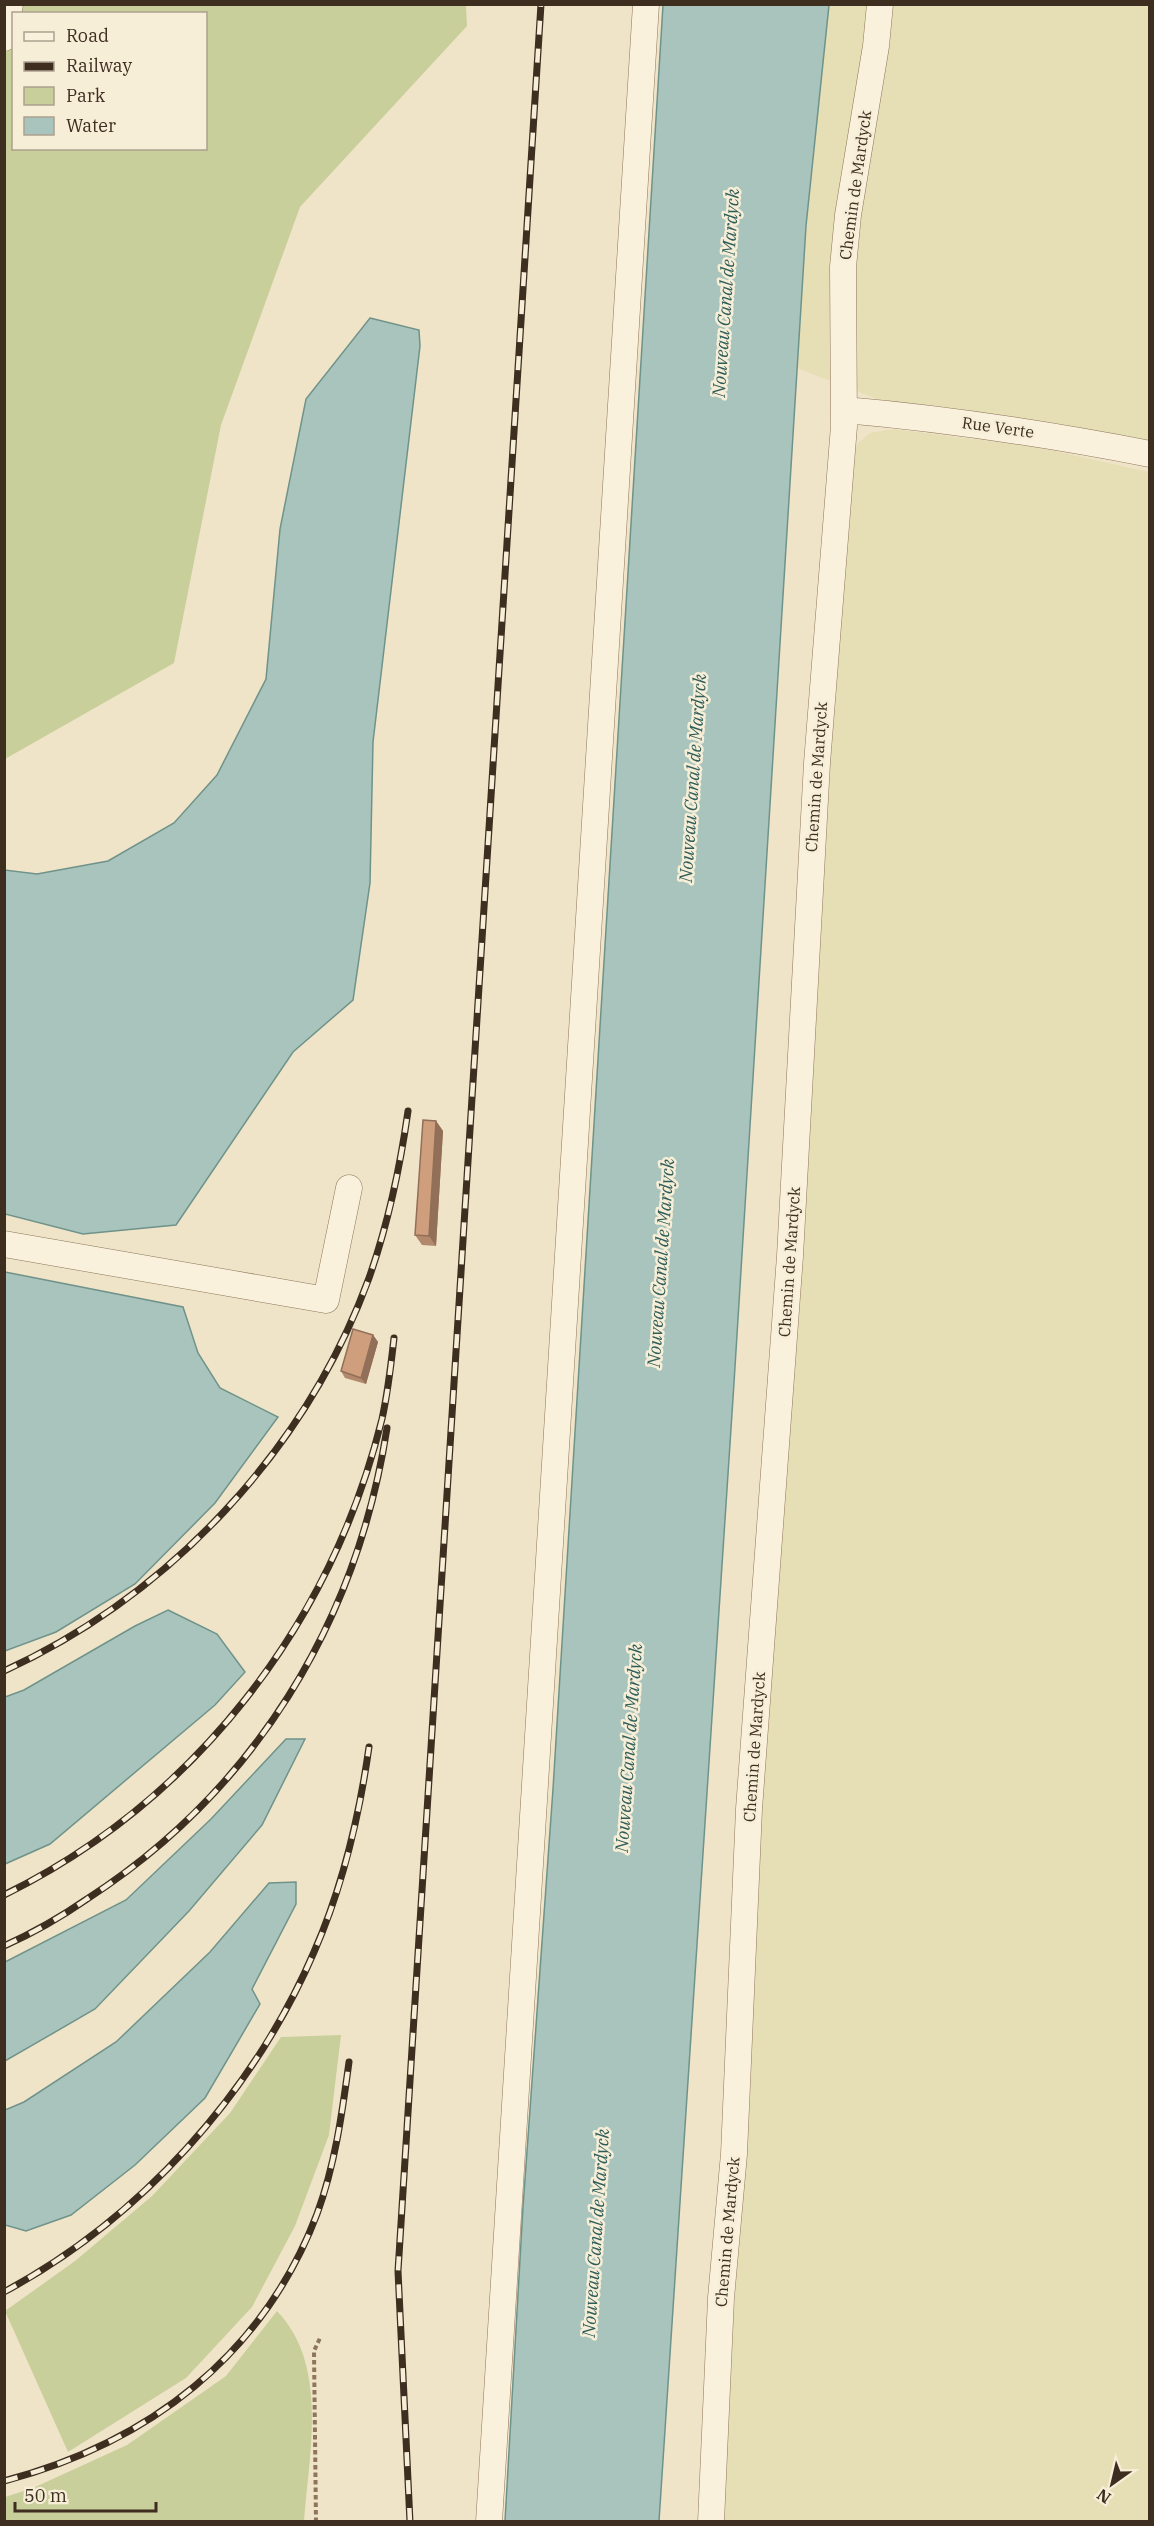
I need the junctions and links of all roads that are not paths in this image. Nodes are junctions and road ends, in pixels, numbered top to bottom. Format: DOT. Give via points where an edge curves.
graph roads {
  1 [pos="10,4"];
  2 [pos="646,4"];
  3 [pos="880,4"];
  4 [pos="4,38"];
  5 [pos="845,410"];
  6 [pos="1149,454"];
  7 [pos="350,1188"];
  8 [pos="4,1244"];
  9 [pos="489,2522"];
  10 [pos="711,2522"];
  1 -- 4 [label="street"];
  2 -- 9 [label="street"];
  3 -- 5 [label="street, Chemin de Mardyck" via="846,230 842,297"];
  5 -- 6 [label="street, Rue Verte" via="1016,429"];
  5 -- 10 [label="street, Chemin de Mardyck" via="817,763 790,1245 749,1809 735,2143 721,2298"];
  7 -- 8 [label="street" via="326,1300"];
}
